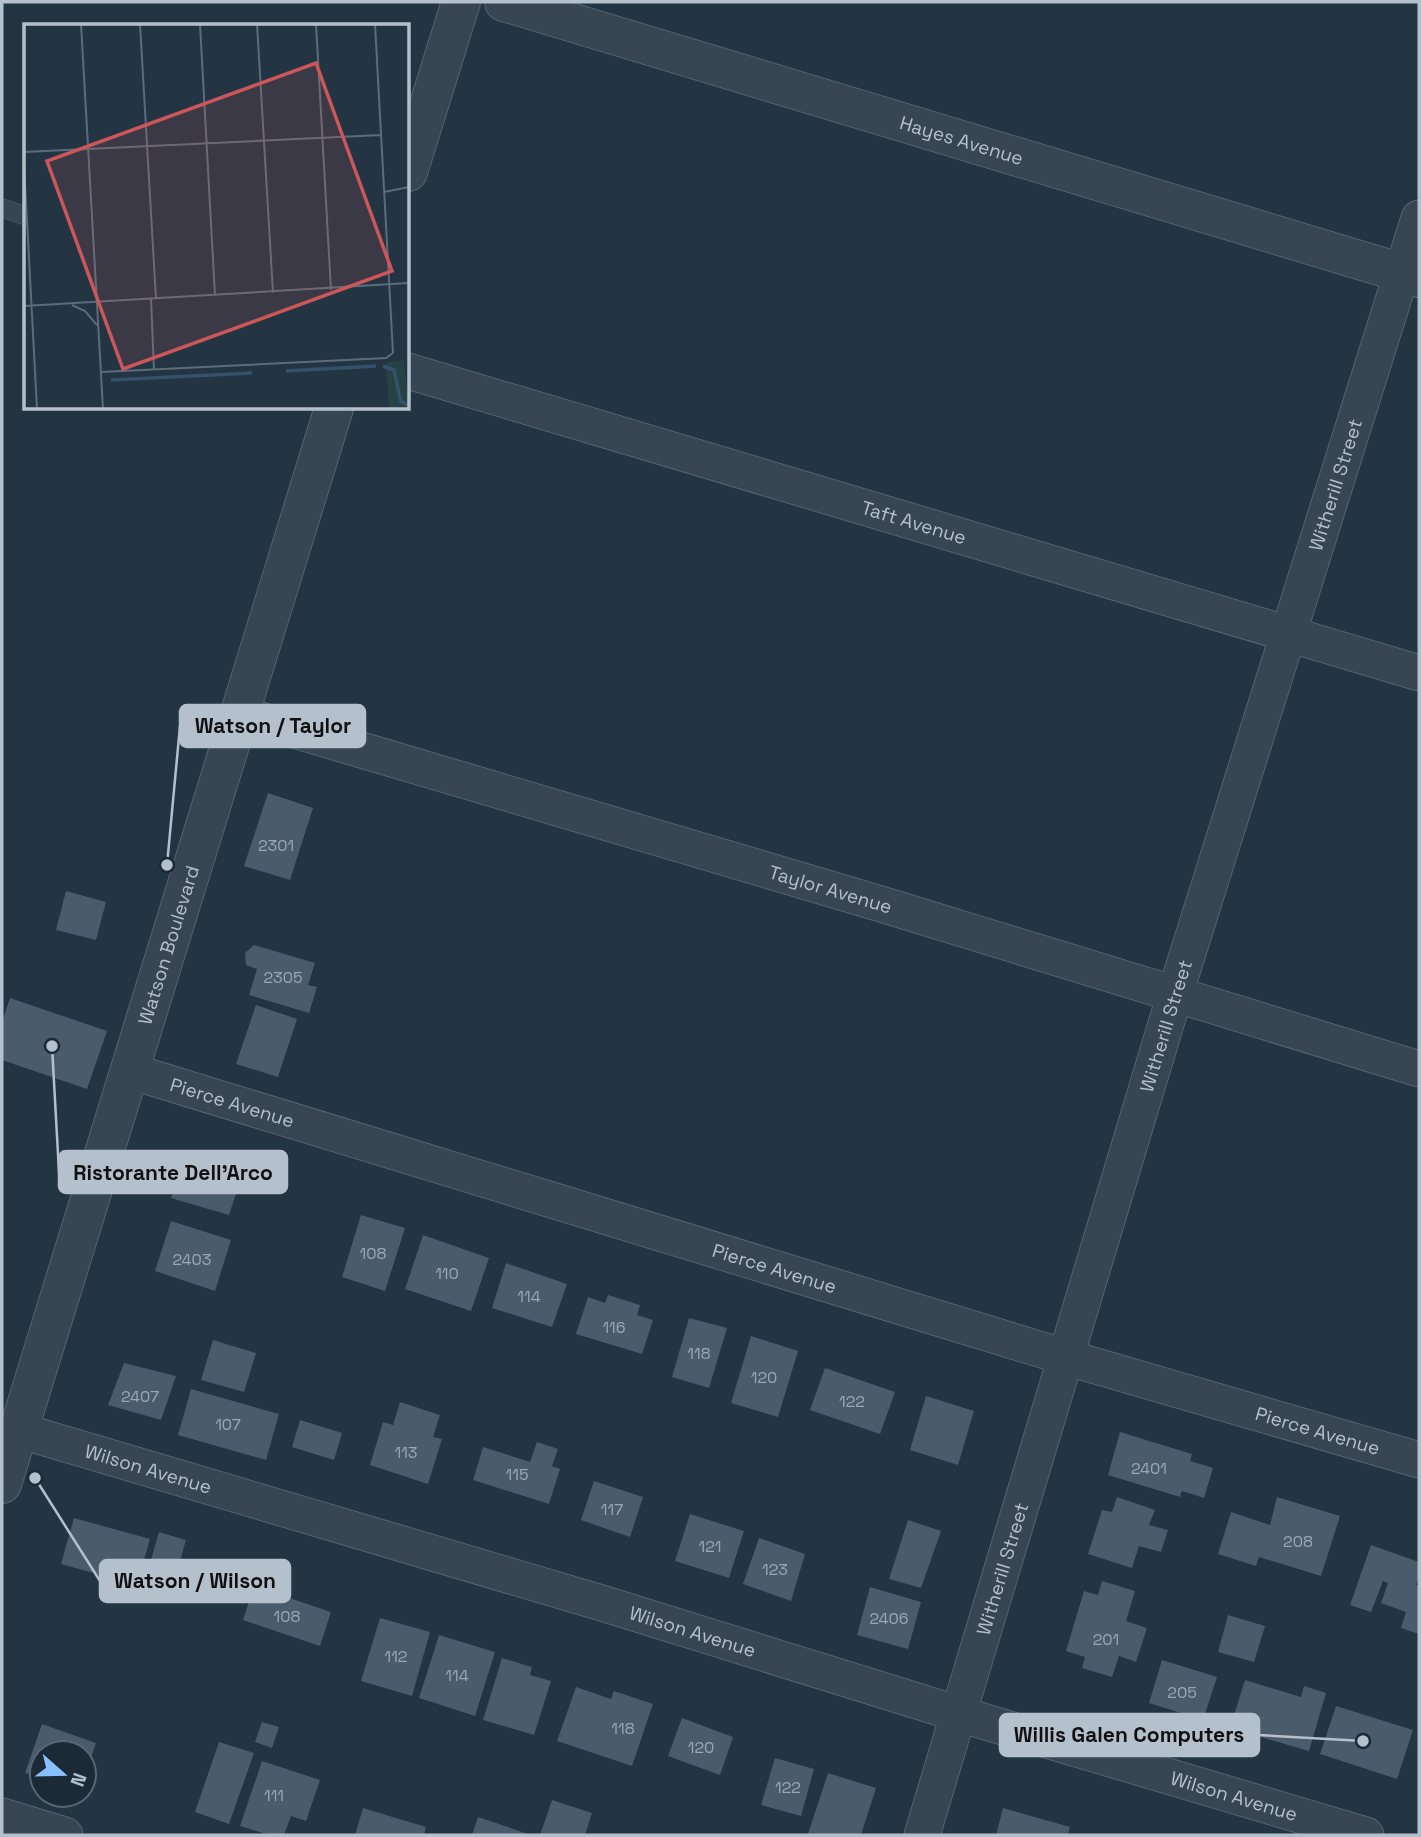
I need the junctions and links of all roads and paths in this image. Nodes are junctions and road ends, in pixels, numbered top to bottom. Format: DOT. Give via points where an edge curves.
graph roads {
  1 [pos="461,2"];
  2 [pos="503,2"];
  3 [pos="410,166"];
  4 [pos="2,208"];
  5 [pos="24,215"];
  6 [pos="1419,218"];
  7 [pos="1410,275"];
  8 [pos="410,372"];
  9 [pos="333,410"];
  10 [pos="1288,634"];
  11 [pos="1419,673"];
  12 [pos="240,714"];
  13 [pos="1175,994"];
  14 [pos="1419,1069"];
  15 [pos="130,1070"];
  16 [pos="1065,1357"];
  17 [pos="19,1430"];
  18 [pos="1419,1460"];
  19 [pos="2,1484"];
  20 [pos="959,1714"];
  21 [pos="2,1816"];
  22 [pos="65,1835"];
  23 [pos="922,1835"];
  24 [pos="1366,1835"];
  1 -- 3 [label="street"];
  2 -- 7 [label="street, Hayes Avenue"];
  4 -- 5 [label="lane"];
  6 -- 7 [label="street, Witherill Street"];
  7 -- 10 [label="street, Witherill Street"];
  8 -- 10 [label="street, Taft Avenue"];
  9 -- 12 [label="street, Watson Boulevard"];
  10 -- 11 [label="street, Taft Avenue"];
  10 -- 13 [label="street, Witherill Street"];
  12 -- 13 [label="street, Taylor Avenue"];
  12 -- 15 [label="street, Watson Boulevard"];
  13 -- 14 [label="street, Taylor Avenue"];
  13 -- 16 [label="street, Witherill Street"];
  15 -- 16 [label="street, Pierce Avenue"];
  15 -- 17 [label="street, Watson Boulevard"];
  16 -- 18 [label="street, Pierce Avenue"];
  16 -- 20 [label="street, Witherill Street"];
  17 -- 19 [label="street, Watson Boulevard"];
  17 -- 20 [label="street, Wilson Avenue"];
  20 -- 23 [label="street, Witherill Street"];
  20 -- 24 [label="street, Wilson Avenue"];
  21 -- 22 [label="street"];
}
